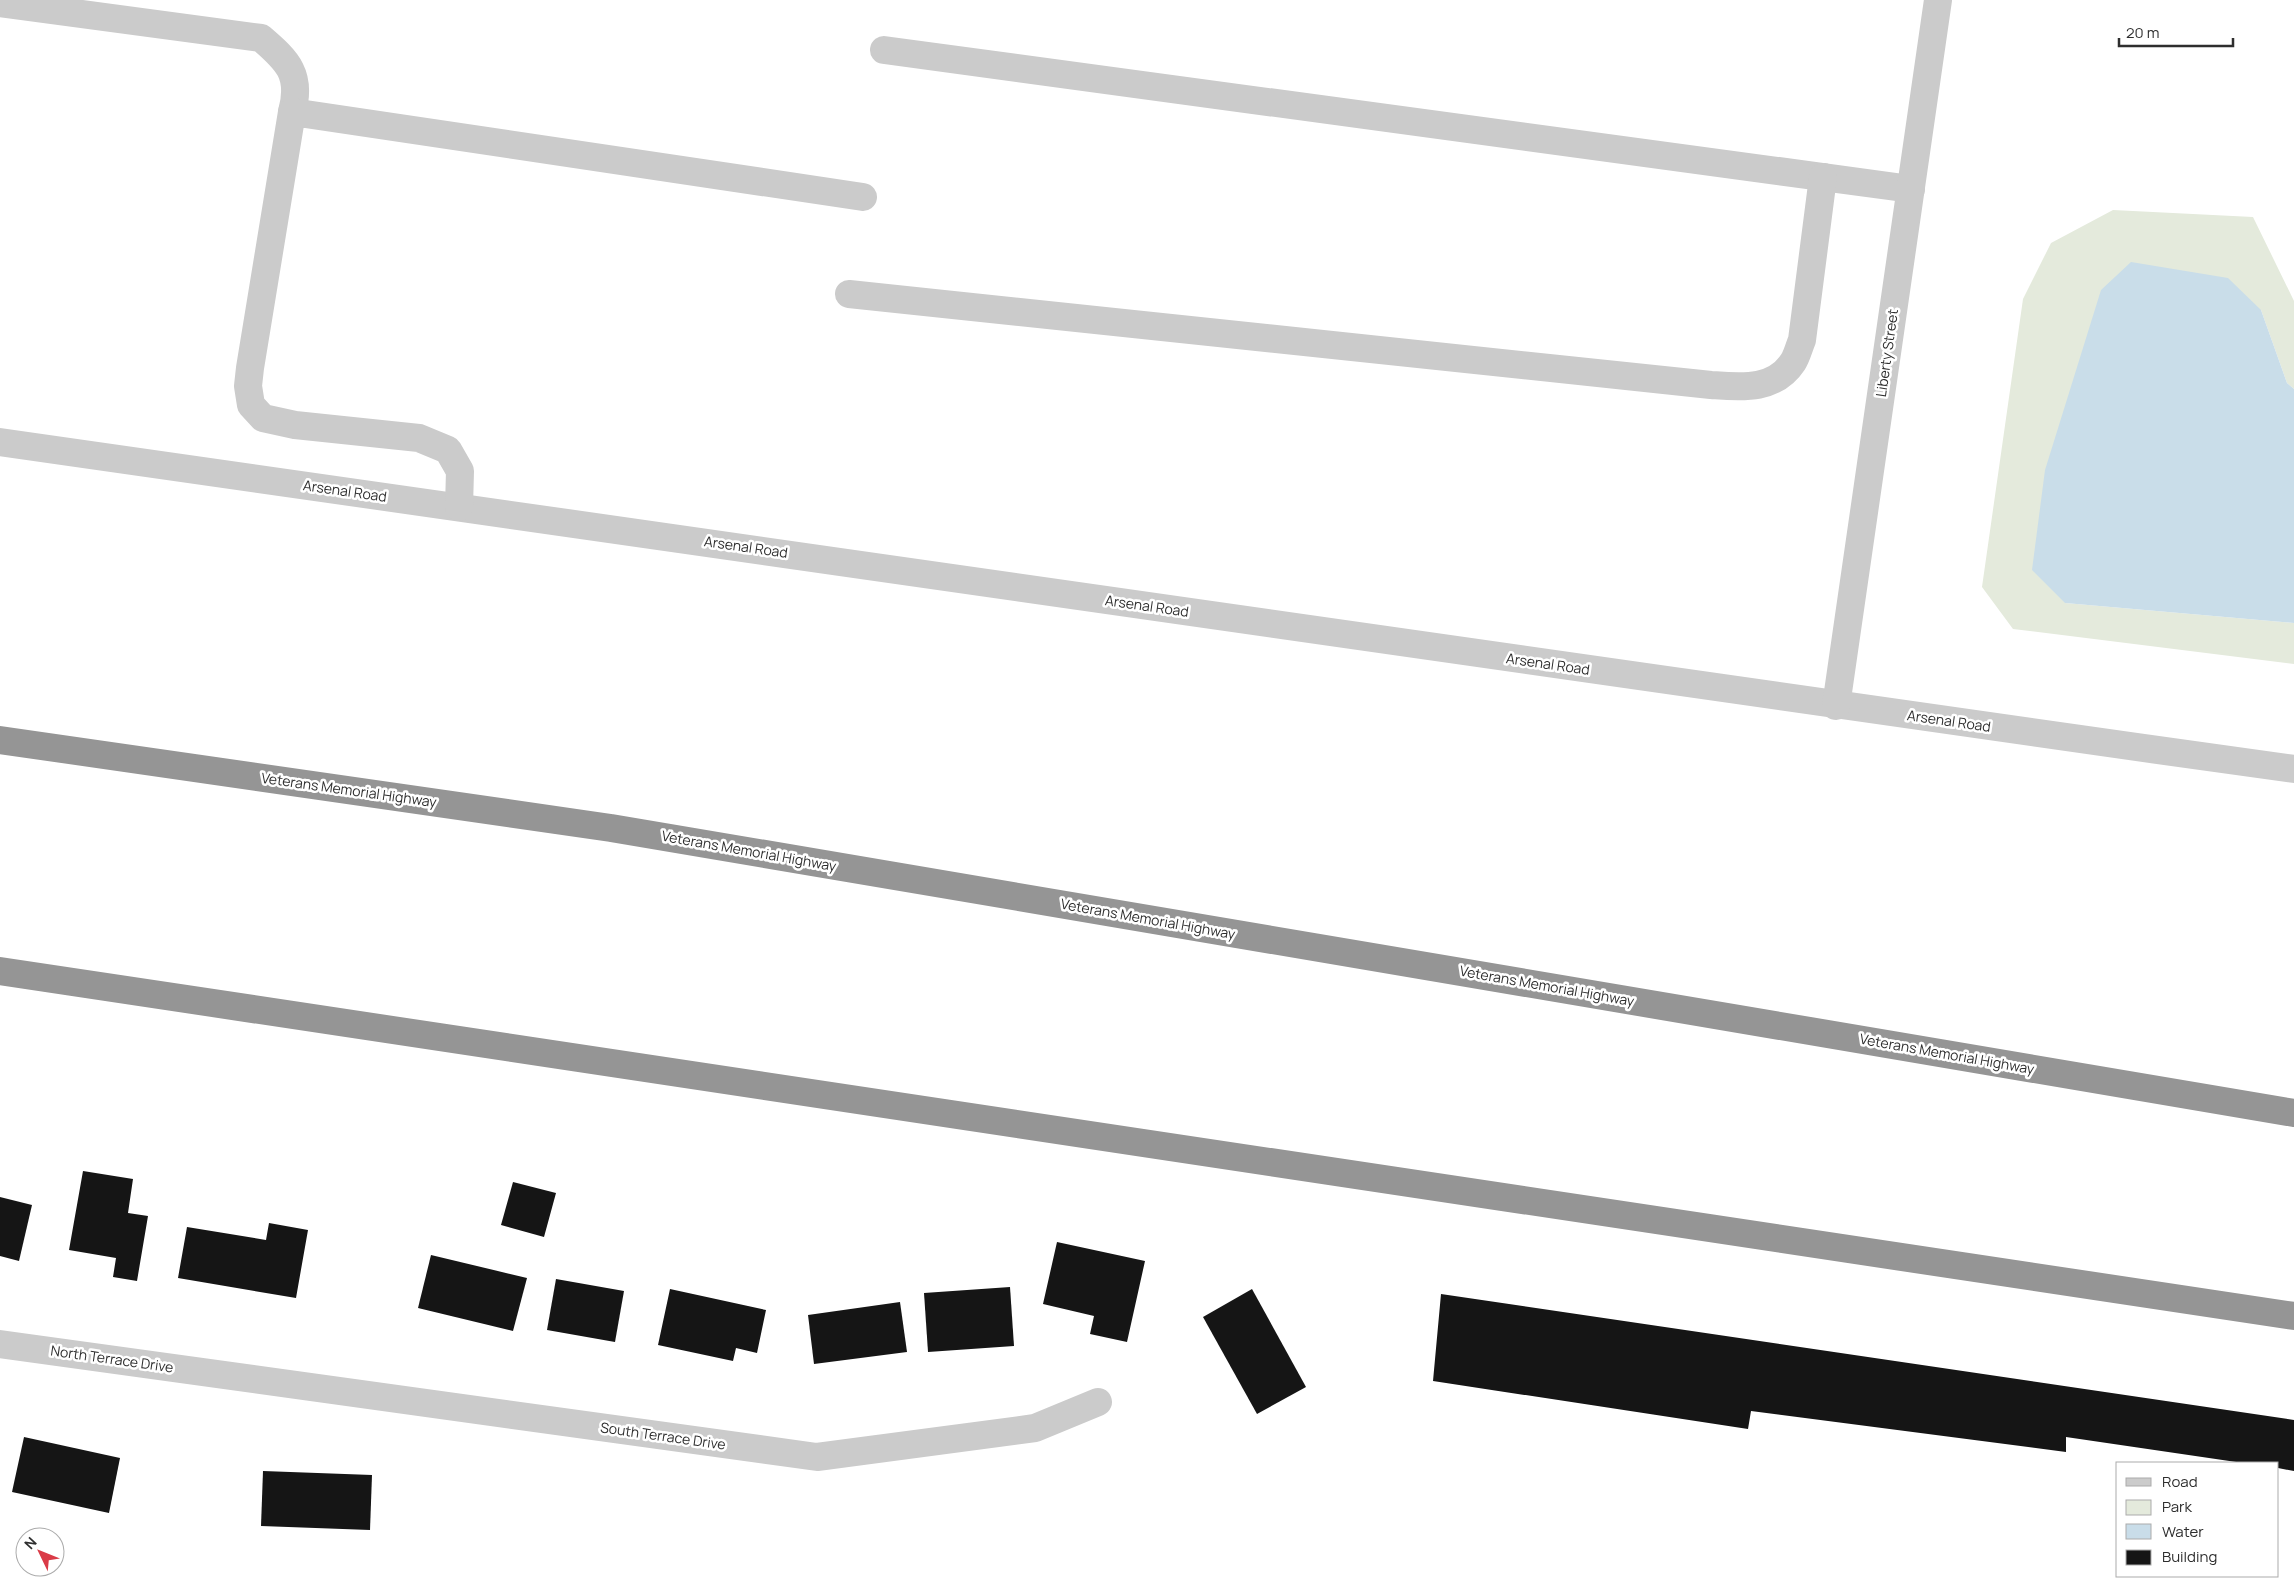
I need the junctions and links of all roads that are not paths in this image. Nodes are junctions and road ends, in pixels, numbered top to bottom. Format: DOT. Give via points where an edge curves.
graph roads {
  1 [pos="1938,0"];
  2 [pos="0,3"];
  3 [pos="884,50"];
  4 [pos="292,112"];
  5 [pos="1823,177"];
  6 [pos="1911,189"];
  7 [pos="862,197"];
  8 [pos="849,294"];
  9 [pos="0,442"];
  10 [pos="458,507"];
  11 [pos="1836,706"];
  12 [pos="0,740"];
  13 [pos="2294,769"];
  14 [pos="0,971"];
  15 [pos="2294,1112"];
  16 [pos="2294,1316"];
  17 [pos="0,1344"];
  18 [pos="224,1374"];
  19 [pos="1098,1402"];
  1 -- 6 [label="street, Liberty Street"];
  2 -- 4 [label="street" via="261,38 281,55 294,74 297,94"];
  3 -- 5 [label="street"];
  4 -- 7 [label="street"];
  4 -- 10 [label="street" via="250,368 251,405 263,418 295,425 420,438 448,450 460,471"];
  5 -- 6 [label="street"];
  5 -- 8 [label="street" via="1802,340 1794,361 1780,376 1753,387"];
  6 -- 11 [label="street, Liberty Street"];
  9 -- 10 [label="street, Arsenal Road"];
  10 -- 11 [label="street, Arsenal Road"];
  11 -- 13 [label="street, Arsenal Road"];
  12 -- 15 [label="highway, Veterans Memorial Highway" via="611,828"];
  14 -- 16 [label="highway"];
  17 -- 18 [label="street, North Terrace Drive"];
  18 -- 19 [label="street, South Terrace Drive" via="817,1457 1035,1428"];
}
